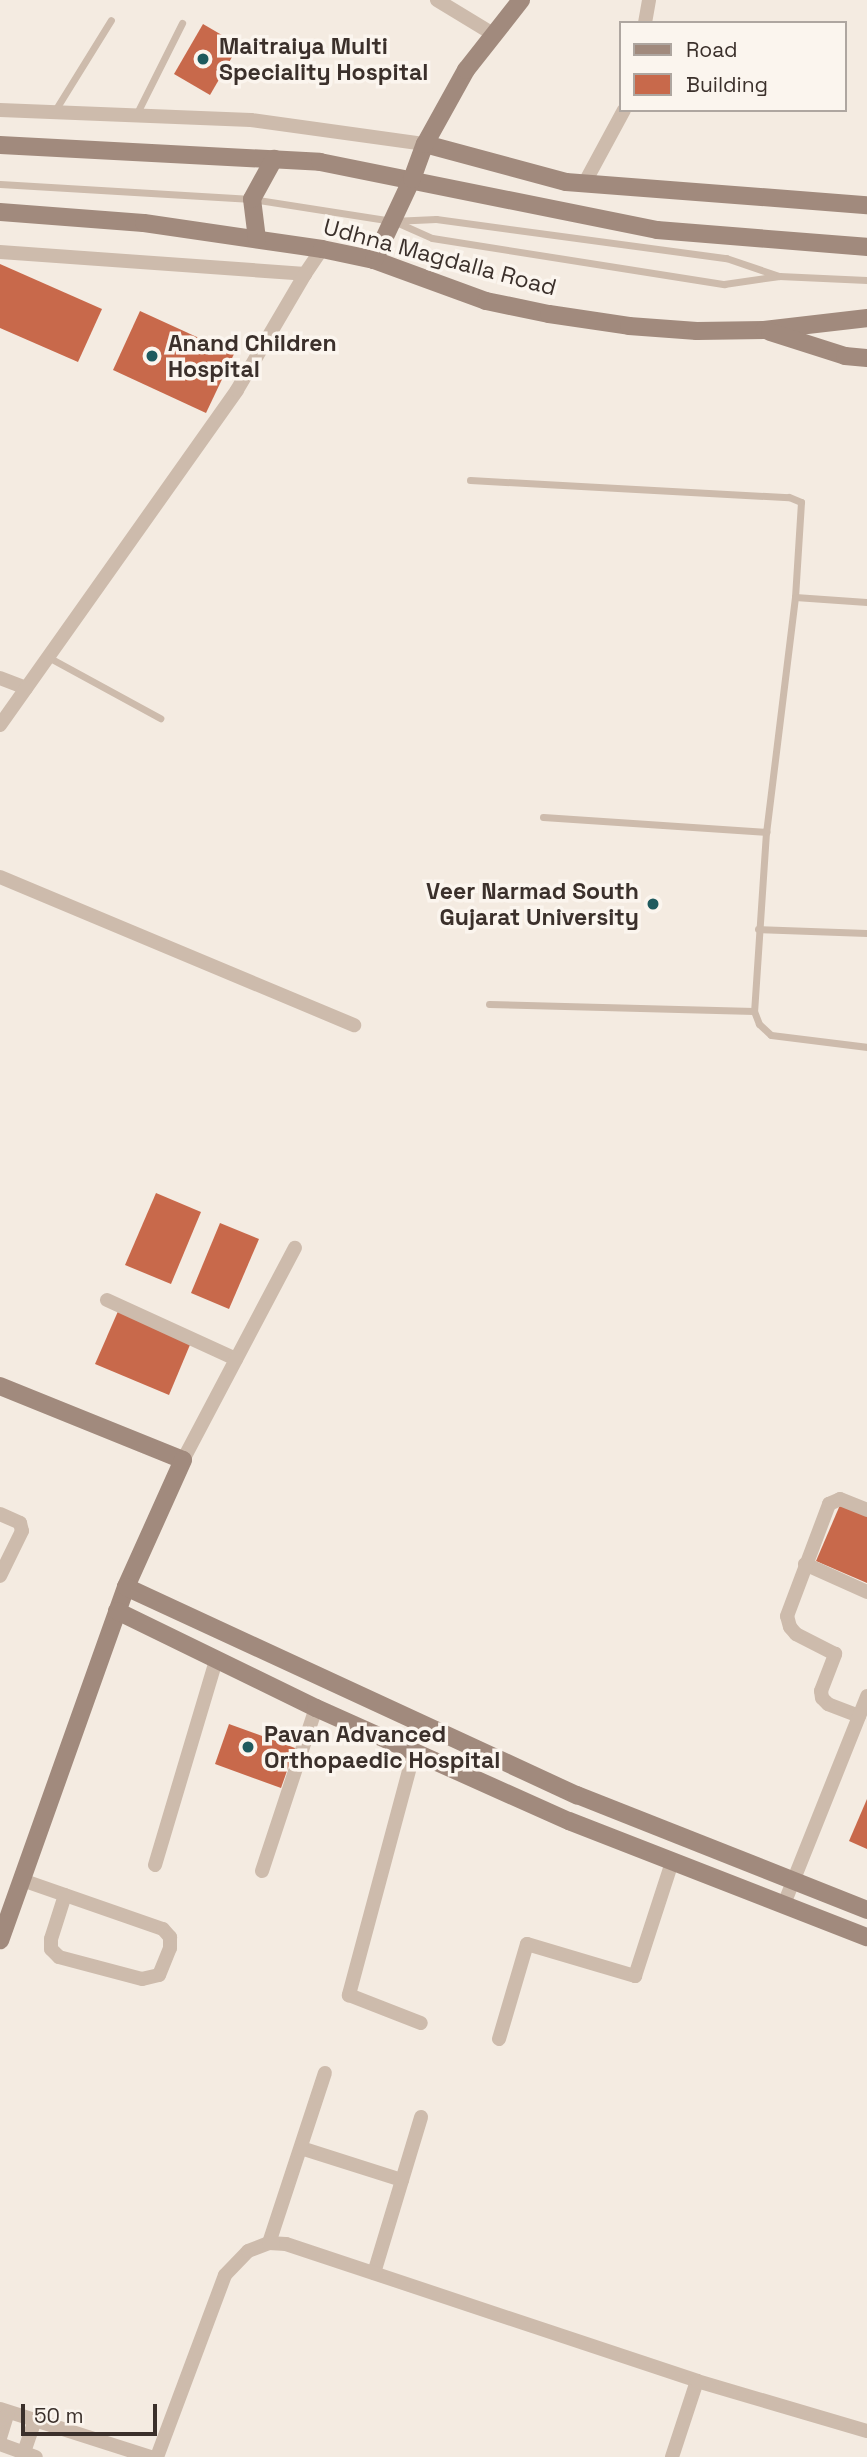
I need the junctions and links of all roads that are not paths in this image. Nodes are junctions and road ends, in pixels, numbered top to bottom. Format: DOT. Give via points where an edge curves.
graph roads {
  1 [pos="437,0"];
  2 [pos="521,0"];
  3 [pos="649,0"];
  4 [pos="111,20"];
  5 [pos="645,21"];
  6 [pos="182,23"];
  7 [pos="493,34"];
  8 [pos="0,110"];
  9 [pos="54,112"];
  10 [pos="623,112"];
  11 [pos="136,115"];
  12 [pos="425,144"];
  13 [pos="0,145"];
  14 [pos="274,159"];
  15 [pos="412,179"];
  16 [pos="0,184"];
  17 [pos="584,184"];
  18 [pos="252,199"];
  19 [pos="867,205"];
  20 [pos="0,212"];
  21 [pos="392,221"];
  22 [pos="257,239"];
  23 [pos="867,247"];
  24 [pos="322,249"];
  25 [pos="0,252"];
  26 [pos="374,260"];
  27 [pos="305,274"];
  28 [pos="779,276"];
  29 [pos="867,280"];
  30 [pos="867,318"];
  31 [pos="764,330"];
  32 [pos="867,358"];
  33 [pos="470,480"];
  34 [pos="795,597"];
  35 [pos="867,602"];
  36 [pos="48,657"];
  37 [pos="0,678"];
  38 [pos="26,688"];
  39 [pos="160,718"];
  40 [pos="0,725"];
  41 [pos="543,817"];
  42 [pos="766,832"];
  43 [pos="0,877"];
  44 [pos="758,929"];
  45 [pos="867,933"];
  46 [pos="489,1004"];
  47 [pos="754,1011"];
  48 [pos="354,1025"];
  49 [pos="867,1047"];
  50 [pos="295,1248"];
  51 [pos="107,1300"];
  52 [pos="236,1359"];
  53 [pos="0,1386"];
  54 [pos="183,1460"];
  55 [pos="867,1510"];
  56 [pos="0,1514"];
  57 [pos="805,1564"];
  58 [pos="0,1576"];
  59 [pos="126,1587"];
  60 [pos="867,1592"];
  61 [pos="117,1611"];
  62 [pos="216,1661"];
  63 [pos="867,1696"];
  64 [pos="316,1708"];
  65 [pos="859,1716"];
  66 [pos="414,1752"];
  67 [pos="672,1862"];
  68 [pos="155,1865"];
  69 [pos="262,1871"];
  70 [pos="794,1879"];
  71 [pos="22,1880"];
  72 [pos="65,1895"];
  73 [pos="785,1904"];
  74 [pos="867,1910"];
  75 [pos="867,1937"];
  76 [pos="0,1940"];
  77 [pos="421,2022"];
  78 [pos="499,2039"];
  79 [pos="325,2073"];
  80 [pos="421,2117"];
  81 [pos="301,2148"];
  82 [pos="402,2180"];
  83 [pos="269,2244"];
  84 [pos="374,2273"];
  85 [pos="697,2381"];
  86 [pos="4,2411"];
  87 [pos="35,2420"];
  88 [pos="867,2431"];
  89 [pos="0,2438"];
  90 [pos="0,2444"];
  91 [pos="30,2455"];
  92 [pos="150,2457"];
  93 [pos="157,2457"];
  94 [pos="672,2457"];
  1 -- 7 [label="street"];
  2 -- 7 [label="street"];
  3 -- 5 [label="street"];
  4 -- 9 [label="lane"];
  6 -- 11 [label="lane"];
  7 -- 12 [label="street" via="466,70"];
  8 -- 9 [label="street"];
  9 -- 11 [label="street"];
  10 -- 17 [label="street"];
  11 -- 12 [label="street" via="251,120"];
  12 -- 15 [label="street"];
  12 -- 17 [label="street"];
  13 -- 14 [label="street"];
  14 -- 15 [label="street" via="320,162"];
  14 -- 18 [label="street"];
  15 -- 21 [label="street"];
  15 -- 23 [label="street" via="657,230"];
  16 -- 18 [label="lane"];
  17 -- 19 [label="street"];
  18 -- 21 [label="lane"];
  18 -- 22 [label="street"];
  20 -- 22 [label="street, Udhna Magdalla Road" via="144,223"];
  21 -- 26 [label="street"];
  21 -- 28 [label="lane" via="436,219 726,258"];
  21 -- 28 [label="lane" via="432,238 724,284"];
  22 -- 24 [label="street, Udhna Magdalla Road"];
  24 -- 26 [label="street, Udhna Magdalla Road"];
  24 -- 27 [label="street"];
  25 -- 27 [label="street"];
  26 -- 31 [label="street, Udhna Magdalla Road" via="486,300 549,314 643,327"];
  27 -- 36 [label="street" via="237,390"];
  28 -- 29 [label="lane"];
  30 -- 31 [label="street, Udhna Magdalla Road"];
  31 -- 32 [label="street" via="845,356"];
  33 -- 34 [label="lane" via="795,497 802,508"];
  34 -- 35 [label="lane"];
  34 -- 42 [label="lane"];
  36 -- 38 [label="street"];
  36 -- 39 [label="lane"];
  37 -- 38 [label="street"];
  38 -- 40 [label="street"];
  41 -- 42 [label="lane"];
  42 -- 44 [label="lane"];
  43 -- 48 [label="street"];
  44 -- 45 [label="lane"];
  44 -- 47 [label="lane"];
  46 -- 47 [label="lane"];
  47 -- 49 [label="lane" via="771,1035"];
  50 -- 52 [label="street"];
  51 -- 52 [label="street"];
  52 -- 54 [label="street"];
  53 -- 54 [label="street"];
  54 -- 59 [label="street"];
  55 -- 57 [label="street" via="834,1499"];
  56 -- 58 [label="street" via="20,1523 22,1531"];
  57 -- 60 [label="street"];
  57 -- 65 [label="street" via="788,1616 790,1627 835,1654 822,1698"];
  59 -- 61 [label="street"];
  59 -- 70 [label="street" via="577,1795"];
  61 -- 62 [label="street"];
  61 -- 71 [label="street"];
  62 -- 64 [label="street"];
  62 -- 68 [label="street"];
  63 -- 65 [label="street"];
  64 -- 66 [label="street"];
  64 -- 69 [label="street"];
  65 -- 70 [label="street"];
  66 -- 67 [label="street"];
  66 -- 77 [label="street" via="349,1995"];
  67 -- 73 [label="street"];
  67 -- 78 [label="street" via="635,1976 527,1944"];
  70 -- 73 [label="street"];
  70 -- 74 [label="street"];
  71 -- 72 [label="street"];
  71 -- 76 [label="street"];
  72 -- 72 [label="street" via="163,1929 170,1937 170,1948 159,1975 142,1979 59,1957 51,1949 51,1939"];
  73 -- 75 [label="street"];
  79 -- 81 [label="street"];
  80 -- 82 [label="street"];
  81 -- 82 [label="street"];
  81 -- 83 [label="street"];
  82 -- 84 [label="street"];
  83 -- 84 [label="street" via="286,2245"];
  83 -- 93 [label="street" via="248,2251 225,2275"];
  84 -- 85 [label="street"];
  85 -- 88 [label="street"];
  85 -- 94 [label="street"];
  86 -- 87 [label="street"];
  86 -- 89 [label="street"];
  87 -- 91 [label="street"];
  87 -- 92 [label="street"];
  90 -- 91 [label="street"];
}
